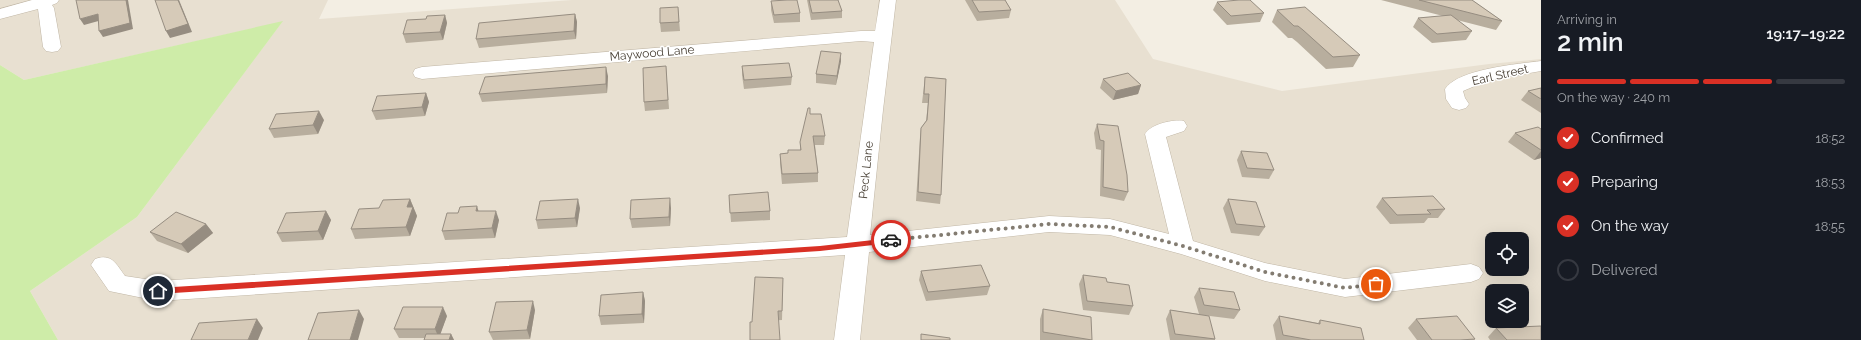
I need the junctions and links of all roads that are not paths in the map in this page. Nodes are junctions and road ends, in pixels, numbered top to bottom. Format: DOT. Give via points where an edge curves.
graph roads {
  1 [pos="888,0"];
  2 [pos="44,1"];
  3 [pos="0,14"];
  4 [pos="882,37"];
  5 [pos="52,47"];
  6 [pos="1541,66"];
  7 [pos="422,73"];
  8 [pos="1460,104"];
  9 [pos="1177,126"];
  10 [pos="858,245"];
  11 [pos="1183,246"];
  12 [pos="102,265"];
  13 [pos="1471,273"];
  14 [pos="847,340"];
  1 -- 4 [label="street, Peck Lane"];
  2 -- 3 [label="street"];
  2 -- 5 [label="street"];
  4 -- 7 [label="street, Maywood Lane" via="861,36"];
  4 -- 10 [label="street, Peck Lane"];
  6 -- 8 [label="street, Earl Street" via="1485,76 1460,84 1454,89 1455,100"];
  9 -- 11 [label="street" via="1155,134"];
  10 -- 11 [label="street" via="1049,224 1110,227"];
  10 -- 12 [label="street" via="158,291 118,284"];
  10 -- 14 [label="street, Peck Lane"];
  11 -- 13 [label="street" via="1265,272 1345,288"];
}
